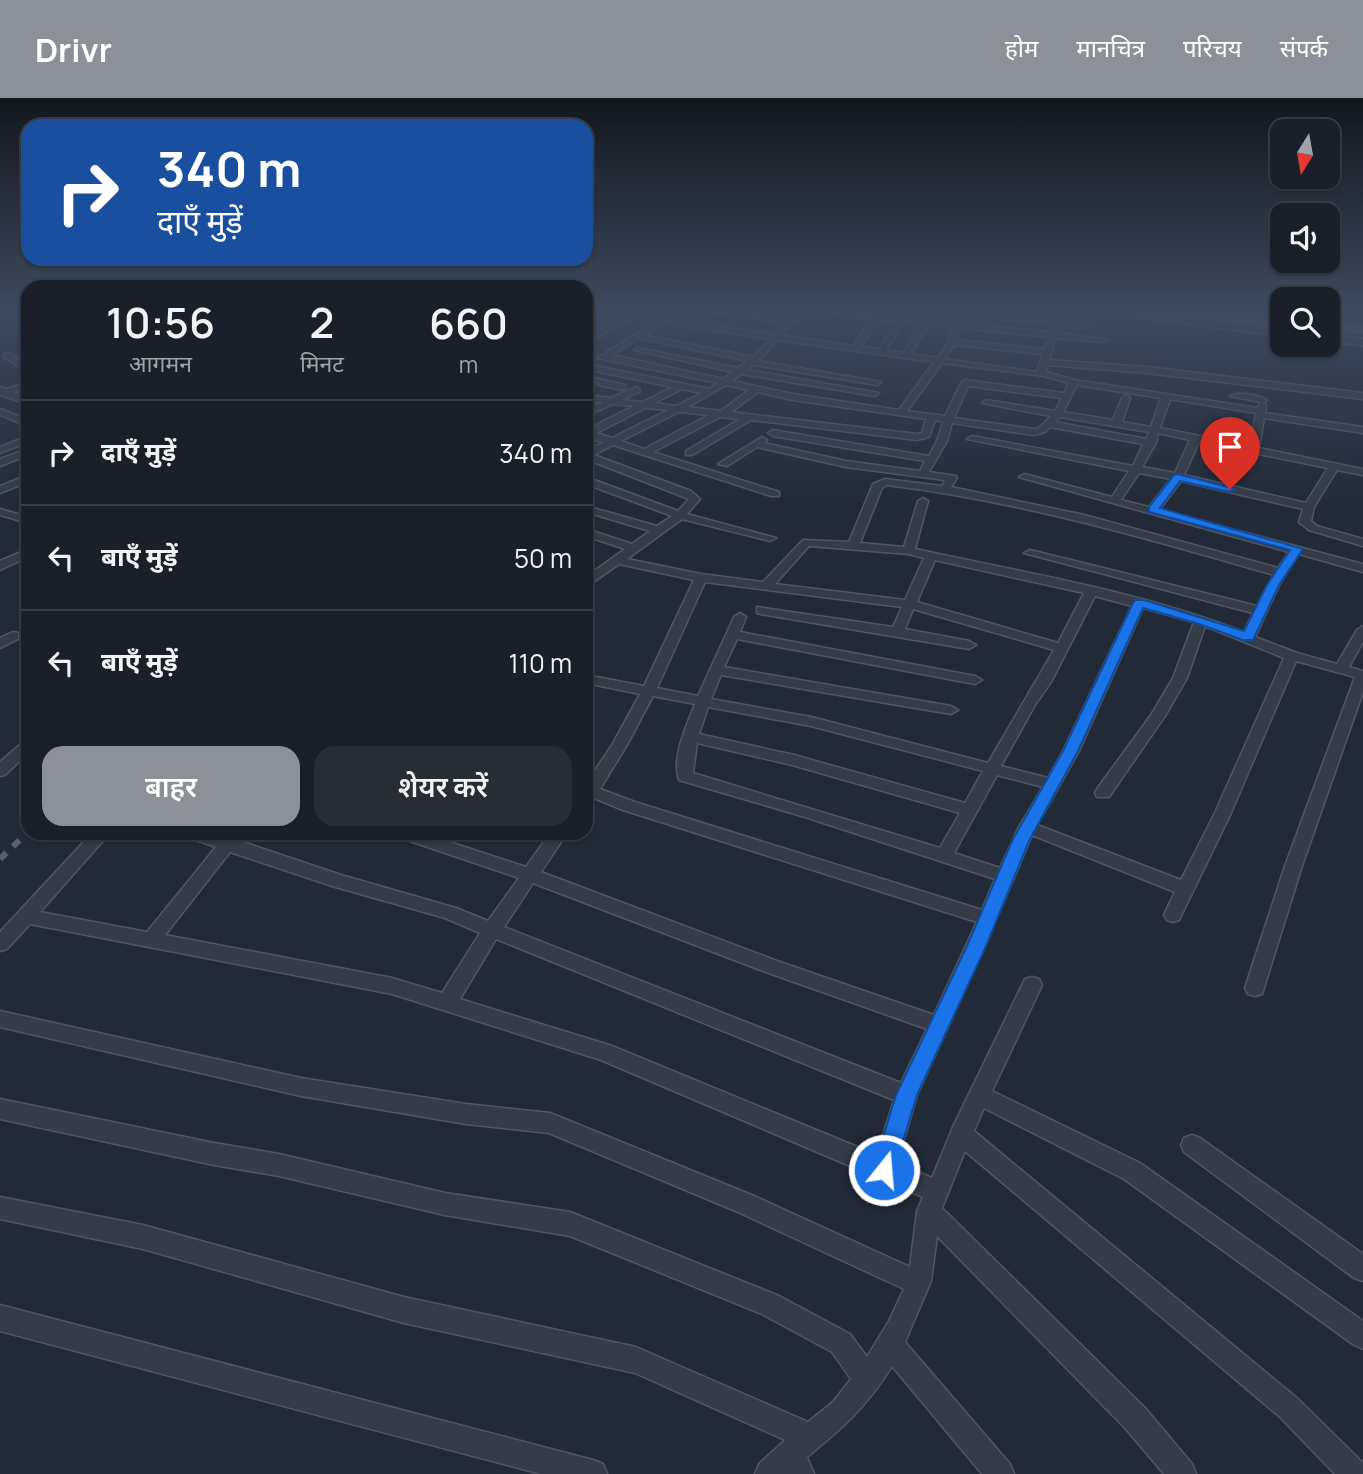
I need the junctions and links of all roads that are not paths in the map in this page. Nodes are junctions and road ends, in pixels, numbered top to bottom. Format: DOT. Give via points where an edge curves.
graph roads {
  1 [pos="633,375"];
  2 [pos="692,375"];
  3 [pos="733,375"];
  4 [pos="764,375"];
  5 [pos="837,375"];
  6 [pos="927,375"];
  7 [pos="1042,375"];
  8 [pos="1216,375"];
  9 [pos="593,381"];
  10 [pos="877,382"];
  11 [pos="1074,382"];
  12 [pos="723,383"];
  13 [pos="1264,383"];
  14 [pos="682,385"];
  15 [pos="622,387"];
  16 [pos="21,388"];
  17 [pos="1151,388"];
  18 [pos="636,390"];
  19 [pos="755,390"];
  20 [pos="1,392"];
  21 [pos="711,392"];
  22 [pos="875,393"];
  23 [pos="1066,396"];
  24 [pos="1363,396"];
  25 [pos="793,397"];
  26 [pos="1166,397"];
  27 [pos="1126,398"];
  28 [pos="21,399"];
  29 [pos="593,399"];
  30 [pos="611,401"];
  31 [pos="986,403"];
  32 [pos="644,405"];
  33 [pos="785,405"];
  34 [pos="678,409"];
  35 [pos="593,410"];
  36 [pos="1261,410"];
  37 [pos="1188,411"];
  38 [pos="0,412"];
  39 [pos="776,412"];
  40 [pos="902,412"];
  41 [pos="721,414"];
  42 [pos="1058,414"];
  43 [pos="750,417"];
  44 [pos="931,417"];
  45 [pos="767,419"];
  46 [pos="21,420"];
  47 [pos="948,420"];
  48 [pos="791,422"];
  49 [pos="1363,422"];
  50 [pos="1049,424"];
  51 [pos="1116,424"];
  52 [pos="1154,430"];
  53 [pos="1363,430"];
  54 [pos="593,431"];
  55 [pos="773,433"];
  56 [pos="593,436"];
  57 [pos="0,437"];
  58 [pos="972,439"];
  59 [pos="1195,439"];
  60 [pos="21,441"];
  61 [pos="21,442"];
  62 [pos="612,442"];
  63 [pos="1151,443"];
  64 [pos="755,444"];
  65 [pos="2,449"];
  66 [pos="1254,451"];
  67 [pos="21,452"];
  68 [pos="593,452"];
  69 [pos="643,453"];
  70 [pos="689,453"];
  71 [pos="21,455"];
  72 [pos="593,458"];
  73 [pos="931,459"];
  74 [pos="0,463"];
  75 [pos="723,464"];
  76 [pos="1334,467"];
  77 [pos="1137,470"];
  78 [pos="924,472"];
  79 [pos="1363,472"];
  80 [pos="1024,477"];
  81 [pos="1178,477"];
  82 [pos="21,481"];
  83 [pos="593,483"];
  84 [pos="945,489"];
  85 [pos="0,490"];
  86 [pos="775,494"];
  87 [pos="1115,500"];
  88 [pos="923,501"];
  89 [pos="1308,507"];
  90 [pos="1153,510"];
  91 [pos="593,511"];
  92 [pos="680,515"];
  93 [pos="659,530"];
  94 [pos="593,534"];
  95 [pos="770,538"];
  96 [pos="1363,543"];
  97 [pos="854,544"];
  98 [pos="636,549"];
  99 [pos="1297,549"];
  100 [pos="909,551"];
  101 [pos="1030,553"];
  102 [pos="21,556"];
  103 [pos="931,556"];
  104 [pos="620,561"];
  105 [pos="0,566"];
  106 [pos="1363,568"];
  107 [pos="593,569"];
  108 [pos="602,573"];
  109 [pos="1281,573"];
  110 [pos="701,578"];
  111 [pos="593,579"];
  112 [pos="766,586"];
  113 [pos="1091,591"];
  114 [pos="1139,603"];
  115 [pos="909,604"];
  116 [pos="761,610"];
  117 [pos="1261,611"];
  118 [pos="740,617"];
  119 [pos="1201,620"];
  120 [pos="1363,630"];
  121 [pos="897,632"];
  122 [pos="732,634"];
  123 [pos="13,636"];
  124 [pos="1248,637"];
  125 [pos="0,644"];
  126 [pos="969,645"];
  127 [pos="1062,648"];
  128 [pos="1292,656"];
  129 [pos="1341,669"];
  130 [pos="718,670"];
  131 [pos="1363,675"];
  132 [pos="975,680"];
  133 [pos="593,681"];
  134 [pos="646,692"];
  135 [pos="705,701"];
  136 [pos="951,710"];
  137 [pos="692,737"];
  138 [pos="21,752"];
  139 [pos="992,768"];
  140 [pos="0,771"];
  141 [pos="1051,784"];
  142 [pos="593,786"];
  143 [pos="1103,793"];
  144 [pos="593,794"];
  145 [pos="969,810"];
  146 [pos="1027,827"];
  147 [pos="96,840"];
  148 [pos="218,840"];
  149 [pos="425,840"];
  150 [pos="554,840"];
  151 [pos="228,843"];
  152 [pos="944,856"];
  153 [pos="530,876"];
  154 [pos="1006,876"];
  155 [pos="1185,888"];
  156 [pos="1173,915"];
  157 [pos="26,916"];
  158 [pos="988,919"];
  159 [pos="491,931"];
  160 [pos="152,939"];
  161 [pos="0,944"];
  162 [pos="1032,985"];
  163 [pos="1255,988"];
  164 [pos="447,1003"];
  165 [pos="0,1019"];
  166 [pos="939,1025"];
  167 [pos="906,1095"];
  168 [pos="979,1095"];
  169 [pos="0,1109"];
  170 [pos="961,1134"];
  171 [pos="1192,1145"];
  172 [pos="884,1170"];
  173 [pos="933,1201"];
  174 [pos="0,1208"];
  175 [pos="1363,1269"];
  176 [pos="918,1283"];
  177 [pos="0,1318"];
  178 [pos="1363,1336"];
  179 [pos="890,1344"];
  180 [pos="867,1380"];
  181 [pos="800,1454"];
  182 [pos="593,1474"];
  183 [pos="769,1474"];
  184 [pos="1000,1474"];
  185 [pos="1182,1474"];
  186 [pos="1354,1474"];
  1 -- 14 [label="street"];
  2 -- 12 [label="street"];
  3 -- 12 [label="street"];
  4 -- 22 [label="street"];
  5 -- 10 [label="street"];
  6 -- 40 [label="street"];
  7 -- 11 [label="street"];
  8 -- 13 [label="street"];
  9 -- 15 [label="street"];
  11 -- 23 [label="street"];
  11 -- 26 [label="street"];
  12 -- 19 [label="street"];
  12 -- 21 [label="street"];
  13 -- 24 [label="street"];
  13 -- 36 [label="street"];
  14 -- 21 [label="street"];
  14 -- 32 [label="street"];
  16 -- 20 [label="street"];
  17 -- 36 [label="street"];
  18 -- 30 [label="street"];
  19 -- 25 [label="street"];
  19 -- 41 [label="street"];
  20 -- 28 [label="street"];
  21 -- 34 [label="street"];
  23 -- 42 [label="street"];
  23 -- 47 [label="street" via="969,382 963,385"];
  25 -- 33 [label="street"];
  25 -- 40 [label="street"];
  26 -- 36 [label="street"];
  26 -- 52 [label="street"];
  27 -- 51 [label="street"];
  29 -- 30 [label="street"];
  30 -- 32 [label="street"];
  30 -- 35 [label="street"];
  31 -- 42 [label="street"];
  32 -- 34 [label="street"];
  32 -- 54 [label="street"];
  34 -- 41 [label="street"];
  34 -- 62 [label="street"];
  36 -- 37 [label="street"];
  36 -- 49 [label="street"];
  36 -- 53 [label="street"];
  36 -- 66 [label="street"];
  38 -- 46 [label="street"];
  39 -- 45 [label="street"];
  40 -- 44 [label="street"];
  41 -- 43 [label="street"];
  41 -- 69 [label="street"];
  42 -- 50 [label="street"];
  42 -- 51 [label="street"];
  43 -- 45 [label="street"];
  43 -- 70 [label="street"];
  44 -- 47 [label="street"];
  44 -- 48 [label="street" via="926,435 917,438"];
  45 -- 48 [label="street"];
  47 -- 50 [label="street" via="1034,432"];
  47 -- 73 [label="street"];
  48 -- 55 [label="street"];
  50 -- 63 [label="street"];
  51 -- 52 [label="street"];
  52 -- 59 [label="street"];
  52 -- 63 [label="street"];
  55 -- 64 [label="street"];
  55 -- 73 [label="street"];
  56 -- 62 [label="street"];
  57 -- 60 [label="street"];
  58 -- 77 [label="street"];
  59 -- 66 [label="street"];
  59 -- 81 [label="street"];
  61 -- 65 [label="street"];
  62 -- 68 [label="street"];
  62 -- 69 [label="street"];
  63 -- 77 [label="street"];
  64 -- 75 [label="street"];
  64 -- 78 [label="street" via="846,464"];
  65 -- 67 [label="street"];
  66 -- 76 [label="street"];
  69 -- 86 [label="street"];
  71 -- 74 [label="street"];
  72 -- 92 [label="street" via="692,495 695,499"];
  73 -- 78 [label="street"];
  76 -- 79 [label="street"];
  76 -- 89 [label="street"];
  77 -- 81 [label="street"];
  77 -- 87 [label="street"];
  78 -- 84 [label="street" via="952,478"];
  80 -- 87 [label="street"];
  81 -- 89 [label="street"];
  81 -- 90 [label="street"];
  82 -- 85 [label="street"];
  83 -- 92 [label="street"];
  84 -- 97 [label="street" via="880,483"];
  84 -- 109 [label="street" via="1129,530"];
  87 -- 90 [label="street"];
  88 -- 100 [label="street"];
  89 -- 96 [label="street" via="1304,522 1308,526"];
  90 -- 99 [label="street"];
  91 -- 93 [label="street"];
  92 -- 93 [label="street"];
  92 -- 95 [label="street"];
  93 -- 98 [label="street"];
  94 -- 98 [label="street"];
  97 -- 100 [label="street"];
  97 -- 112 [label="street" via="801,545"];
  98 -- 104 [label="street"];
  99 -- 106 [label="street"];
  99 -- 109 [label="street"];
  100 -- 103 [label="street"];
  101 -- 117 [label="street"];
  102 -- 105 [label="street"];
  103 -- 113 [label="street"];
  103 -- 115 [label="street"];
  104 -- 108 [label="street"];
  104 -- 110 [label="street"];
  107 -- 108 [label="street"];
  108 -- 111 [label="street"];
  109 -- 117 [label="street"];
  110 -- 112 [label="street"];
  110 -- 134 [label="street"];
  112 -- 115 [label="street"];
  113 -- 114 [label="street"];
  113 -- 127 [label="street"];
  114 -- 119 [label="street"];
  114 -- 141 [label="street" via="1101,691"];
  115 -- 121 [label="street"];
  115 -- 127 [label="street"];
  116 -- 121 [label="street"];
  117 -- 124 [label="street"];
  118 -- 122 [label="street"];
  119 -- 124 [label="street"];
  119 -- 143 [label="street" via="1180,678"];
  120 -- 129 [label="street"];
  121 -- 126 [label="street"];
  122 -- 130 [label="street"];
  122 -- 132 [label="street"];
  123 -- 125 [label="street"];
  124 -- 128 [label="street"];
  127 -- 139 [label="street"];
  128 -- 129 [label="street"];
  128 -- 155 [label="street"];
  129 -- 131 [label="street"];
  130 -- 135 [label="street"];
  130 -- 136 [label="street"];
  131 -- 163 [label="street" via="1276,916"];
  133 -- 134 [label="street"];
  134 -- 135 [label="street"];
  134 -- 142 [label="street" via="618,753"];
  135 -- 137 [label="street"];
  135 -- 139 [label="street" via="811,722"];
  137 -- 145 [label="street"];
  137 -- 152 [label="street" via="685,776"];
  138 -- 140 [label="street"];
  139 -- 141 [label="street"];
  139 -- 145 [label="street"];
  141 -- 146 [label="street"];
  144 -- 158 [label="street"];
  145 -- 152 [label="street"];
  146 -- 154 [label="street"];
  146 -- 155 [label="street"];
  147 -- 157 [label="street"];
  148 -- 151 [label="street"];
  149 -- 153 [label="street"];
  150 -- 153 [label="street"];
  151 -- 159 [label="street" via="450,913"];
  151 -- 160 [label="street"];
  152 -- 154 [label="street"];
  153 -- 159 [label="street"];
  153 -- 166 [label="street"];
  154 -- 158 [label="street"];
  155 -- 156 [label="street"];
  157 -- 160 [label="street"];
  157 -- 161 [label="street"];
  158 -- 166 [label="street"];
  159 -- 164 [label="street"];
  159 -- 167 [label="street"];
  160 -- 164 [label="street" via="392,986"];
  162 -- 168 [label="street"];
  164 -- 172 [label="street" via="605,1052"];
  165 -- 176 [label="street" via="301,1087 550,1123 734,1199"];
  166 -- 167 [label="street"];
  167 -- 172 [label="street"];
  168 -- 170 [label="street"];
  168 -- 178 [label="street" via="1132,1171"];
  169 -- 180 [label="street" via="279,1165 444,1204 570,1224 771,1305 841,1343"];
  170 -- 173 [label="street"];
  170 -- 186 [label="street" via="1289,1408"];
  171 -- 175 [label="street"];
  172 -- 173 [label="street"];
  173 -- 176 [label="street"];
  173 -- 185 [label="street"];
  174 -- 181 [label="street" via="143,1237 404,1310 636,1360"];
  176 -- 179 [label="street"];
  177 -- 182 [label="street"];
  179 -- 180 [label="street"];
  179 -- 184 [label="street"];
  180 -- 181 [label="street"];
  181 -- 183 [label="street"];
}
